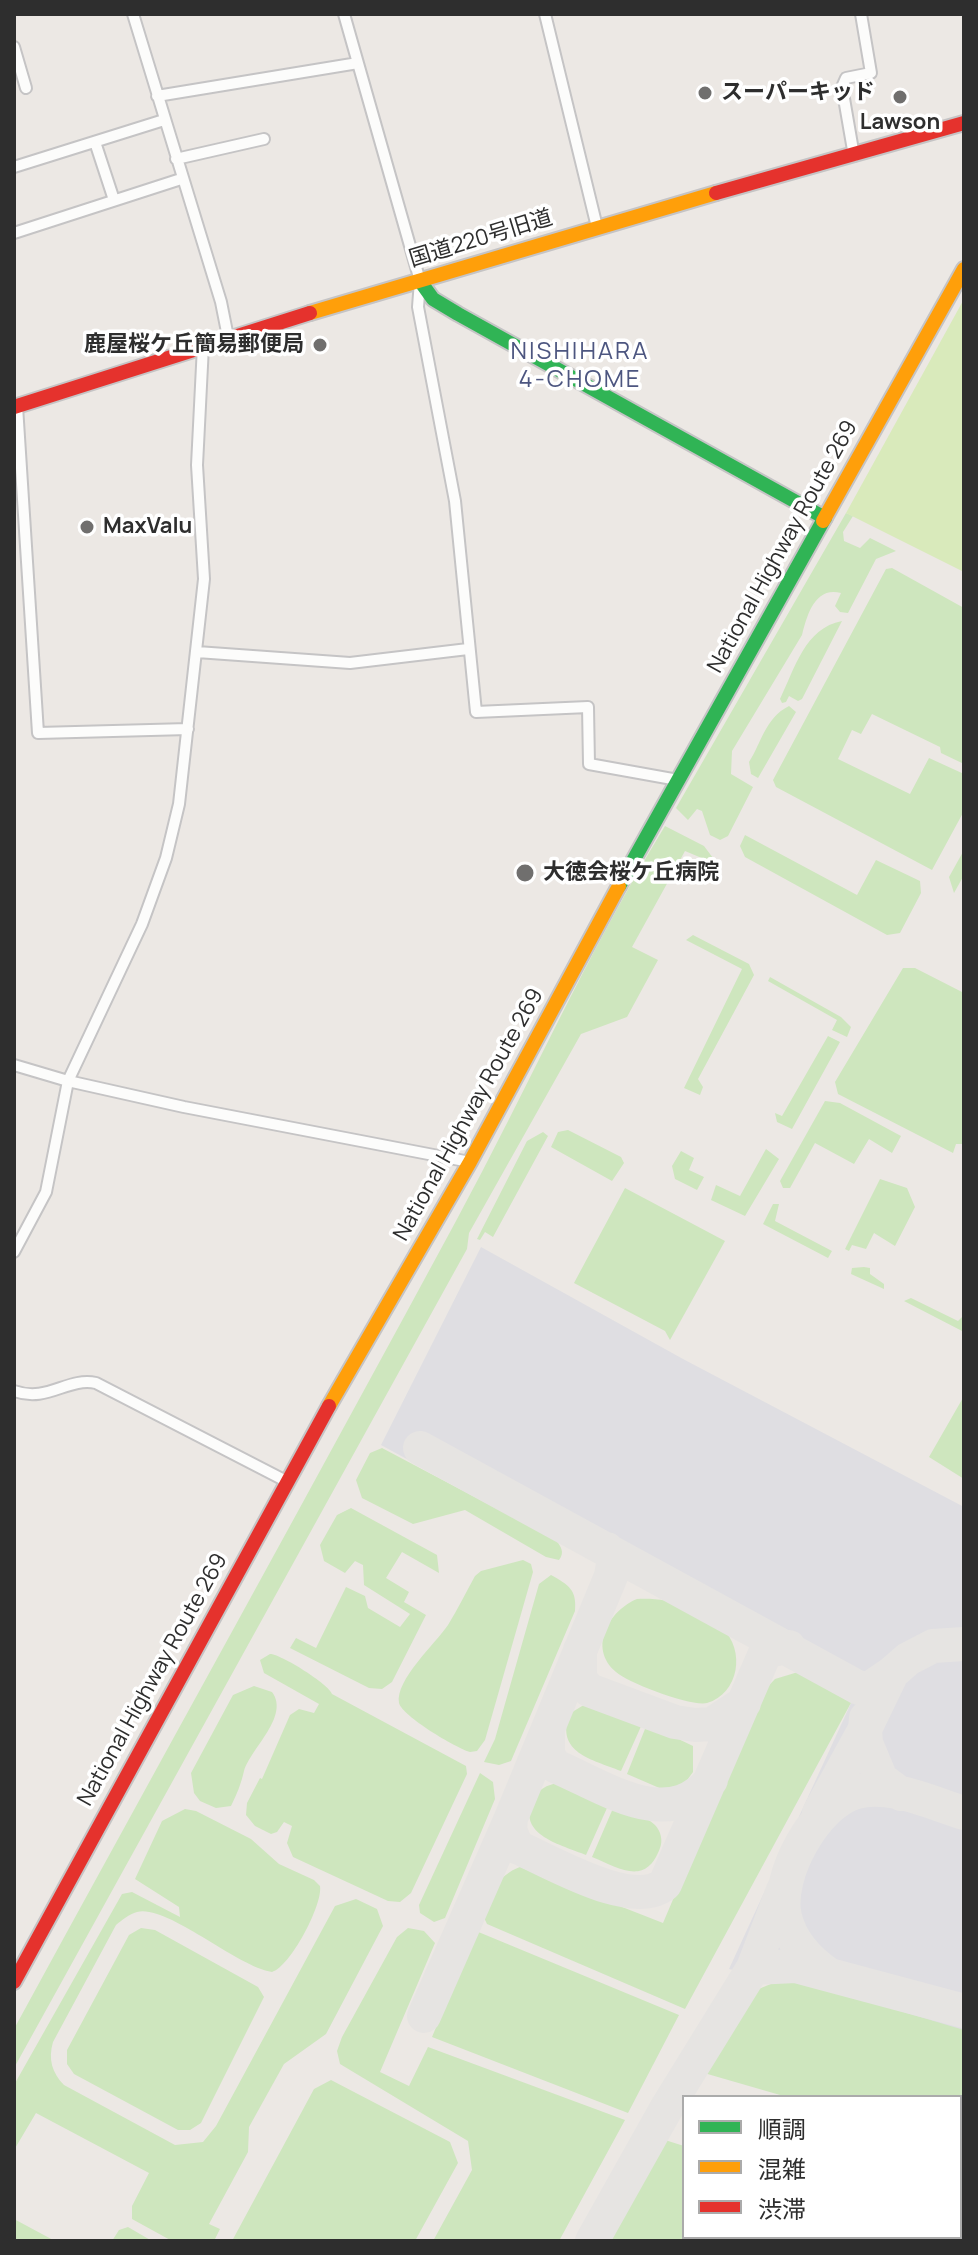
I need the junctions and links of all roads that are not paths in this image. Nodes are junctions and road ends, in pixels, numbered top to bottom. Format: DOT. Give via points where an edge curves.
graph roads {
  1 [pos="133,14"];
  2 [pos="344,14"];
  3 [pos="545,14"];
  4 [pos="861,14"];
  5 [pos="14,47"];
  6 [pos="358,63"];
  7 [pos="26,88"];
  8 [pos="157,96"];
  9 [pos="164,120"];
  10 [pos="964,123"];
  11 [pos="264,139"];
  12 [pos="95,142"];
  13 [pos="854,156"];
  14 [pos="176,159"];
  15 [pos="14,167"];
  16 [pos="181,179"];
  17 [pos="114,200"];
  18 [pos="597,227"];
  19 [pos="14,233"];
  20 [pos="964,269"];
  21 [pos="420,281"];
  22 [pos="228,337"];
  23 [pos="203,346"];
  24 [pos="15,406"];
  25 [pos="825,518"];
  26 [pos="468,649"];
  27 [pos="197,652"];
  28 [pos="188,729"];
  29 [pos="678,780"];
  30 [pos="14,1065"];
  31 [pos="68,1081"];
  32 [pos="470,1162"];
  33 [pos="14,1252"];
  34 [pos="14,1391"];
  35 [pos="286,1481"];
  36 [pos="14,1982"];
  1 -- 8 [label="street"];
  2 -- 6 [label="street"];
  3 -- 18 [label="street"];
  4 -- 13 [label="street" via="871,73 846,78 842,87"];
  5 -- 7 [label="street"];
  6 -- 8 [label="street"];
  6 -- 21 [label="street"];
  8 -- 9 [label="street"];
  9 -- 12 [label="street"];
  9 -- 14 [label="street"];
  10 -- 13 [label="main road, 国道220号旧道"];
  11 -- 14 [label="street"];
  12 -- 15 [label="street"];
  12 -- 17 [label="street"];
  13 -- 18 [label="main road, 国道220号旧道"];
  14 -- 16 [label="street"];
  16 -- 17 [label="street"];
  16 -- 22 [label="street"];
  17 -- 19 [label="street"];
  18 -- 21 [label="main road, 国道220号旧道"];
  20 -- 25 [label="main road, National Highway Route 269"];
  21 -- 22 [label="main road, 国道220号旧道"];
  21 -- 25 [label="main road" via="433,299 458,314"];
  21 -- 26 [label="street" via="418,307 455,501"];
  22 -- 23 [label="main road, 国道220号旧道"];
  23 -- 24 [label="main road, 国道220号旧道"];
  23 -- 27 [label="street" via="197,465 204,579"];
  24 -- 28 [label="street" via="38,733"];
  25 -- 29 [label="main road, National Highway Route 269"];
  26 -- 27 [label="street" via="350,663"];
  26 -- 29 [label="street" via="476,712 588,707 589,764"];
  27 -- 28 [label="street"];
  28 -- 31 [label="street" via="166,858 142,924"];
  29 -- 32 [label="main road, National Highway Route 269"];
  30 -- 31 [label="street"];
  31 -- 32 [label="street"];
  31 -- 33 [label="street" via="46,1192"];
  32 -- 35 [label="main road, National Highway Route 269"];
  34 -- 35 [label="street" via="34,1396 96,1383"];
  35 -- 36 [label="main road, National Highway Route 269"];
}
